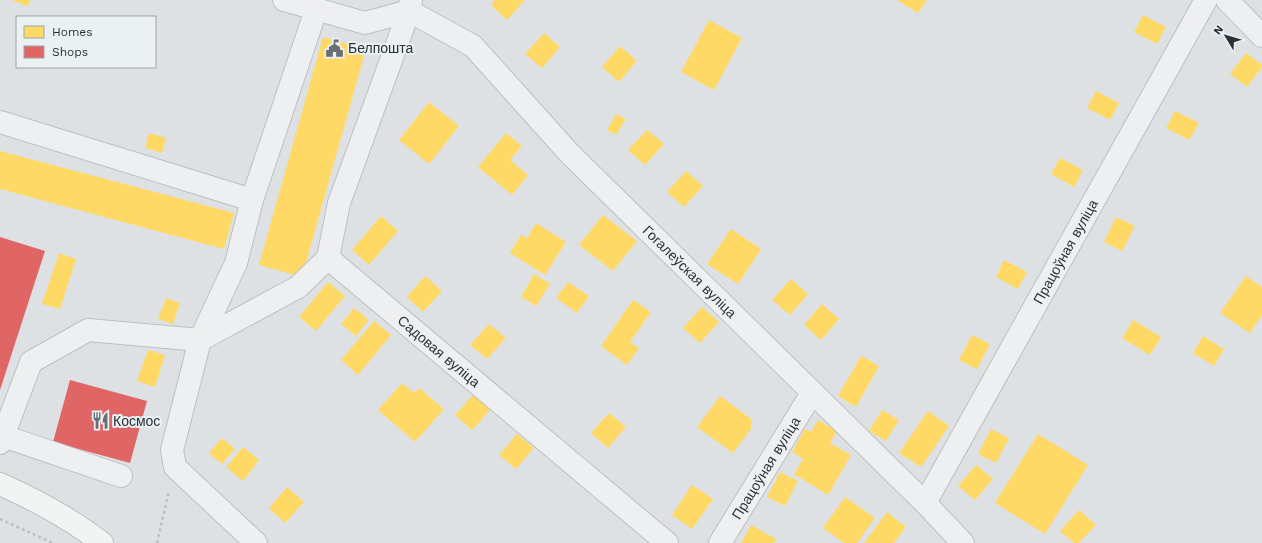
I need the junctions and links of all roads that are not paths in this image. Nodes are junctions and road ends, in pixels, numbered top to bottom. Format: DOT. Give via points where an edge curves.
graph roads {
  1 [pos="284,0"];
  2 [pos="1206,0"];
  3 [pos="1226,0"];
  4 [pos="410,6"];
  5 [pos="316,10"];
  6 [pos="1262,36"];
  7 [pos="0,122"];
  8 [pos="252,200"];
  9 [pos="328,258"];
  10 [pos="200,340"];
  11 [pos="812,393"];
  12 [pos="1,439"];
  13 [pos="121,476"];
  14 [pos="0,484"];
  15 [pos="925,503"];
  16 [pos="102,543"];
  17 [pos="256,543"];
  18 [pos="667,543"];
  19 [pos="720,543"];
  20 [pos="963,543"];
  1 -- 5 [label="street"];
  2 -- 15 [label="street, Працоўная вуліца"];
  3 -- 6 [label="street"];
  4 -- 5 [label="street" via="365,23"];
  4 -- 9 [label="street" via="339,203"];
  4 -- 11 [label="street, Гогалеўская вуліца" via="473,46 570,154"];
  5 -- 8 [label="street"];
  7 -- 8 [label="street"];
  8 -- 10 [label="street" via="236,263"];
  9 -- 10 [label="street" via="298,287"];
  9 -- 18 [label="street, Садовая вуліца"];
  10 -- 12 [label="street" via="88,330 31,362"];
  10 -- 17 [label="street" via="173,459"];
  11 -- 15 [label="street, Гогалеўская вуліца"];
  11 -- 19 [label="street, Працоўная вуліца"];
  12 -- 13 [label="street"];
  14 -- 16 [label="main road" via="76,524"];
  15 -- 20 [label="street, Гогалеўская вуліца"];
}
